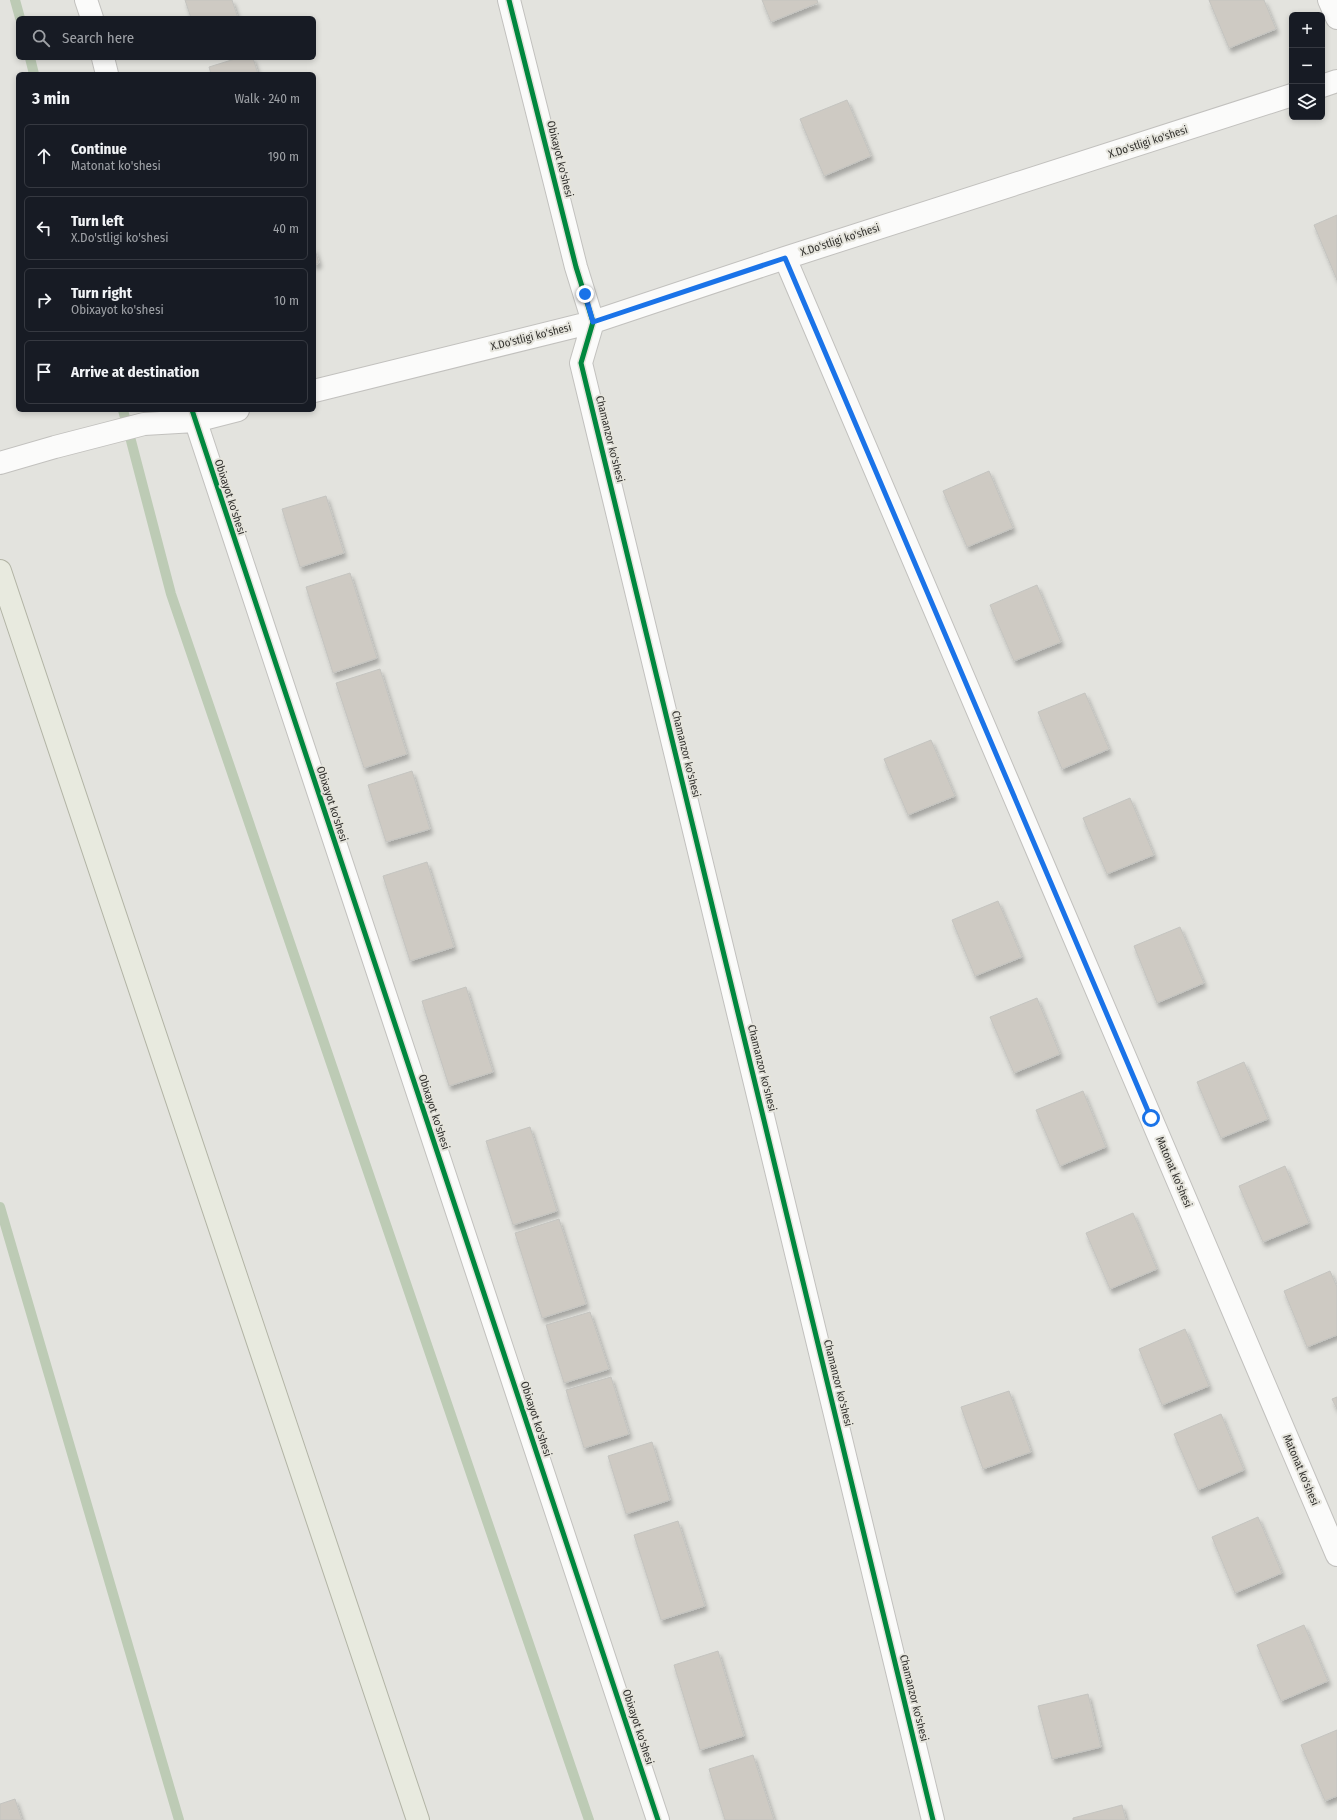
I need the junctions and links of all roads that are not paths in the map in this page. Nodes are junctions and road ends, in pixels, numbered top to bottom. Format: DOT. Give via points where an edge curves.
graph roads {
  1 [pos="86,0"];
  2 [pos="509,0"];
  3 [pos="1329,0"];
  4 [pos="91,16"];
  5 [pos="1337,18"];
  6 [pos="104,60"];
  7 [pos="106,72"];
  8 [pos="1337,81"];
  9 [pos="1325,85"];
  10 [pos="1289,96"];
  11 [pos="785,258"];
  12 [pos="593,322"];
  13 [pos="316,391"];
  14 [pos="220,412"];
  15 [pos="193,415"];
  16 [pos="0,463"];
  17 [pos="0,571"];
  18 [pos="1337,1555"];
  19 [pos="418,1820"];
  20 [pos="658,1820"];
  21 [pos="933,1820"];
  1 -- 4 [label="street"];
  2 -- 12 [label="street, Obixayot ko'shesi" via="576,267"];
  3 -- 5 [label="street"];
  6 -- 7 [label="street"];
  8 -- 9 [label="street"];
  10 -- 11 [label="street, X.Do'stligi ko'shesi"];
  11 -- 12 [label="street, X.Do'stligi ko'shesi"];
  11 -- 18 [label="street, Matonat ko'shesi"];
  12 -- 13 [label="street, X.Do'stligi ko'shesi"];
  12 -- 21 [label="street, Chamanzor ko'shesi" via="581,363"];
  14 -- 15 [label="street"];
  15 -- 16 [label="street" via="144,424"];
  15 -- 20 [label="street, Obixayot ko'shesi"];
  17 -- 19 [label="highway"];
}
